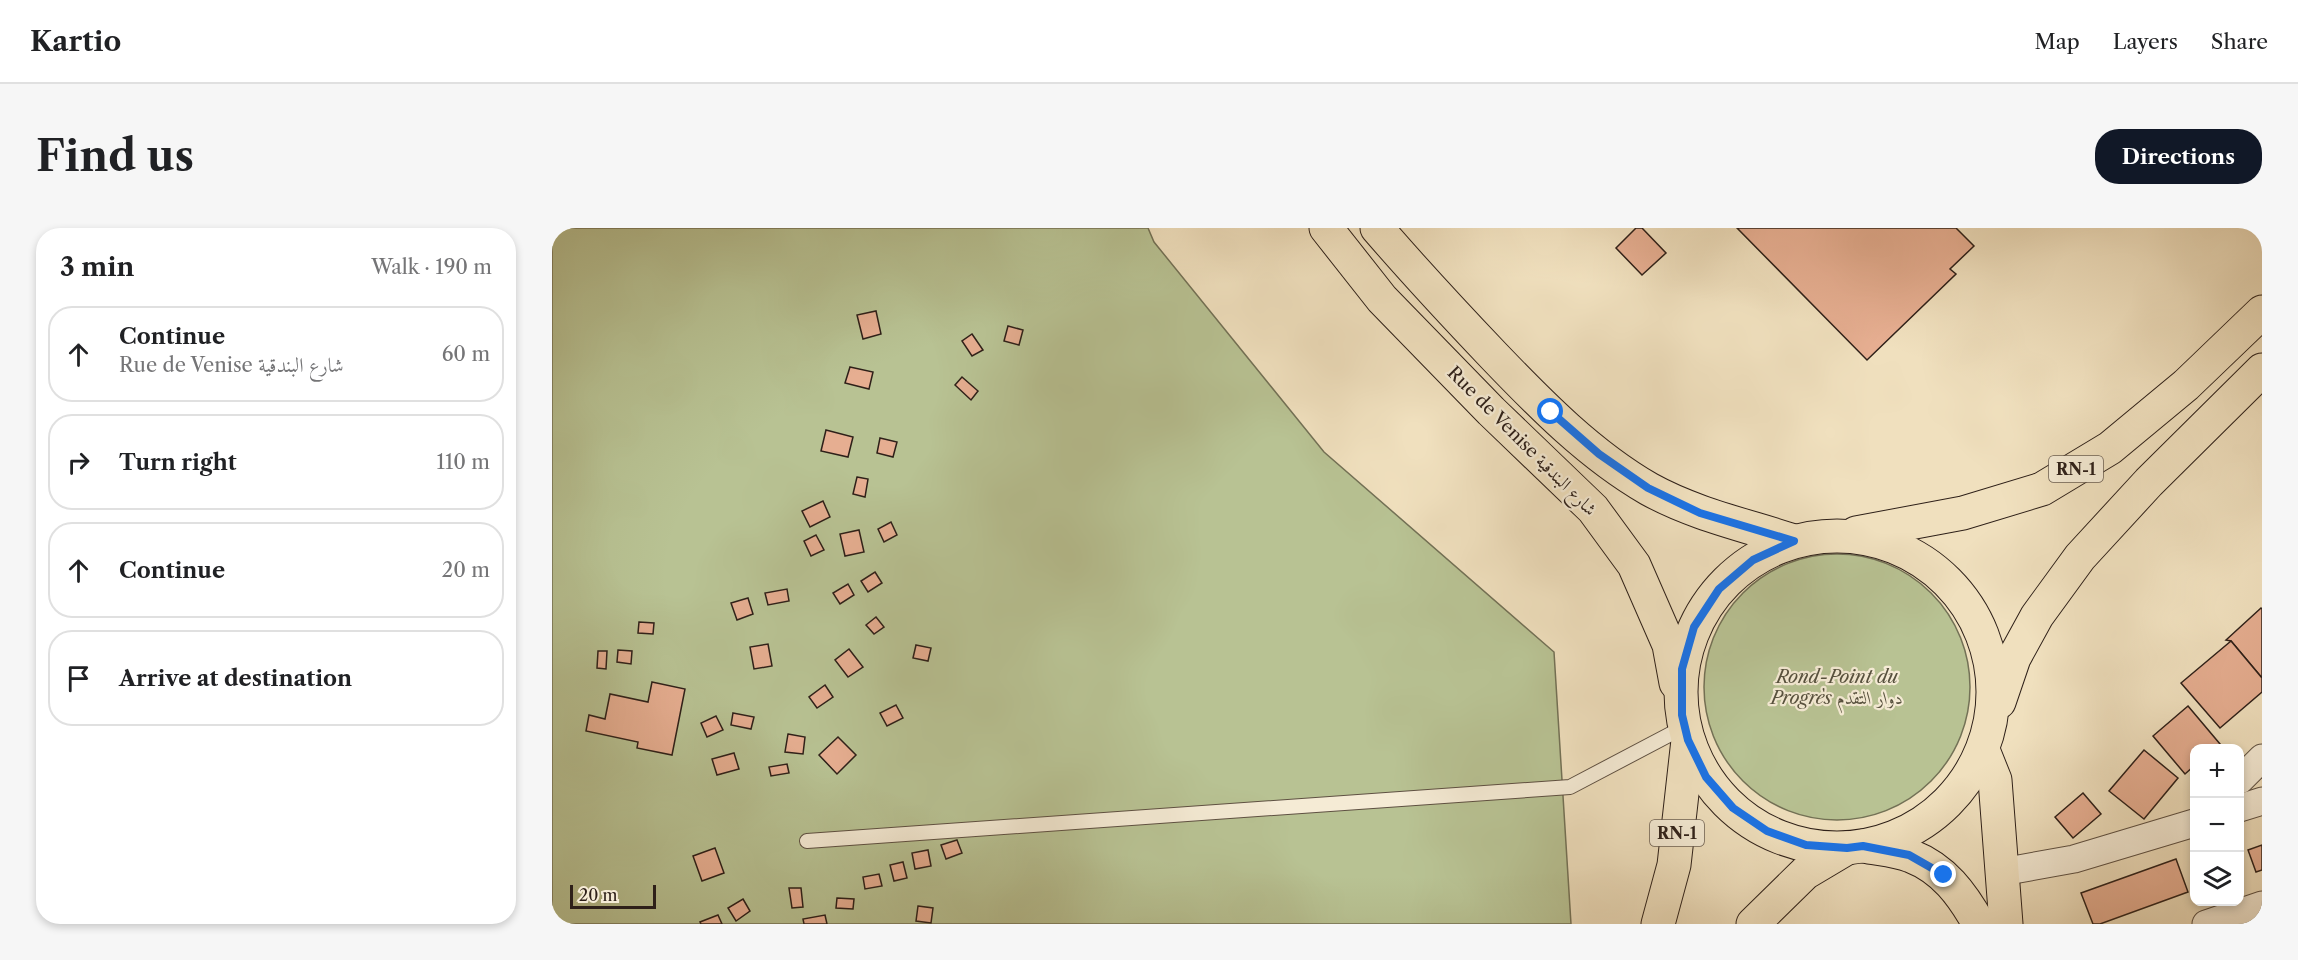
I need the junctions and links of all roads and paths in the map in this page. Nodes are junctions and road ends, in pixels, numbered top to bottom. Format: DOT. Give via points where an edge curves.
graph roads {
  1 [pos="1326,228"];
  2 [pos="1377,228"];
  3 [pos="2262,312"];
  4 [pos="2262,370"];
  5 [pos="1844,536"];
  6 [pos="1794,541"];
  7 [pos="1684,727"];
  8 [pos="1987,739"];
  9 [pos="2262,758"];
  10 [pos="2244,776"];
  11 [pos="2262,801"];
  12 [pos="2244,807"];
  13 [pos="2190,824"];
  14 [pos="807,841"];
  15 [pos="1855,847"];
  16 [pos="2002,872"];
  17 [pos="2262,905"];
  18 [pos="1658,924"];
  19 [pos="1753,924"];
  20 [pos="1980,924"];
  21 [pos="2006,924"];
  22 [pos="2206,924"];
  1 -- 7 [label="main road, Rue de Venise شارع البندقية" via="1382,299 1593,509 1628,556 1669,645"];
  2 -- 6 [label="main road" via="1516,378 1599,454 1648,488 1700,513"];
  3 -- 5 [label="main road, RN-1" via="2186,385 2110,448 2042,489 1963,513"];
  4 -- 8 [label="main road, RN-1" via="2080,556 2037,616 2014,658"];
  5 -- 6 [label="main road, RN-1"];
  5 -- 8 [label="main road, RN-1" via="1889,544 1930,565 1963,598 1985,638 1994,683"];
  6 -- 7 [label="main road, RN-1" via="1753,560 1719,589 1694,627 1682,669"];
  7 -- 14 [label="lane" via="1570,787"];
  7 -- 15 [label="main road, RN-1" via="1706,777 1733,808 1767,831 1806,845"];
  7 -- 18 [label="main road, RN-1" via="1674,865"];
  8 -- 15 [label="main road, RN-1" via="1955,795 1913,829"];
  8 -- 16 [label="main road" via="1995,780"];
  9 -- 10 [label="street"];
  11 -- 12 [label="street"];
  13 -- 16 [label="street" via="2074,859"];
  15 -- 19 [label="main road, RN-1" via="1805,873"];
  15 -- 20 [label="main road" via="1909,855 1943,875 1962,894"];
  16 -- 21 [label="main road"];
  17 -- 22 [label="street"];
}
